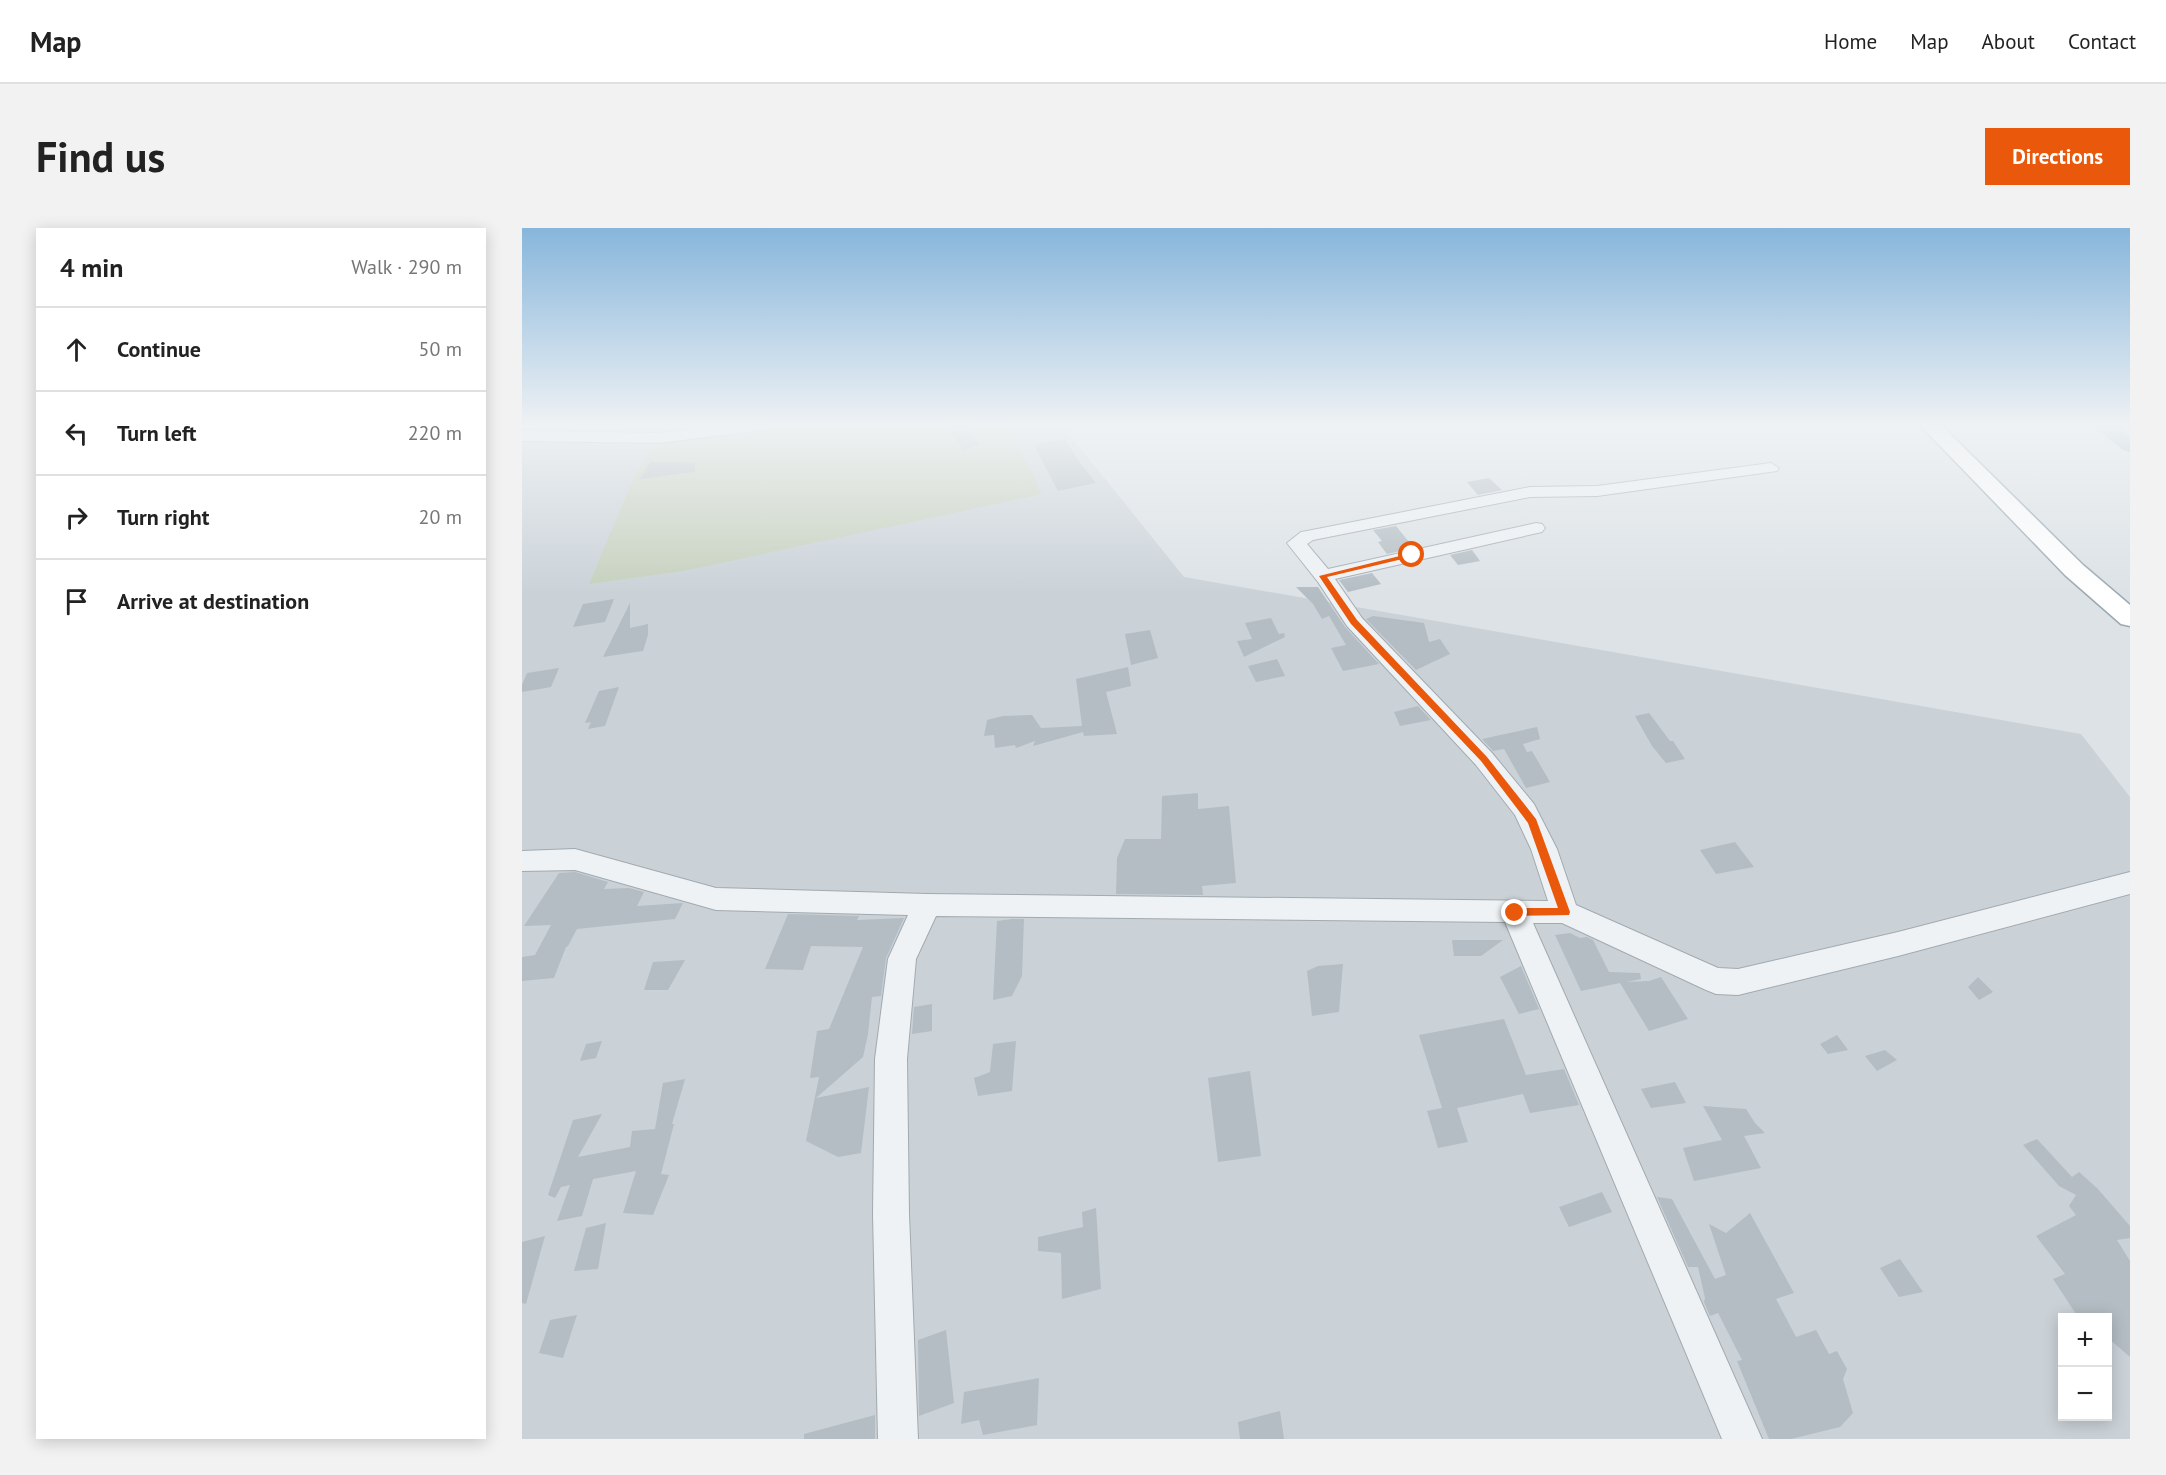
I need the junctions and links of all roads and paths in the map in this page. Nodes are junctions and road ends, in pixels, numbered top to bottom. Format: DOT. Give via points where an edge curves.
graph roads {
  1 [pos="1676,481"];
  2 [pos="1985,481"];
  3 [pos="1536,528"];
  4 [pos="1322,576"];
  5 [pos="2130,618"];
  6 [pos="522,861"];
  7 [pos="2130,883"];
  8 [pos="927,904"];
  9 [pos="1565,912"];
  10 [pos="1515,913"];
  11 [pos="898,1439"];
  12 [pos="1742,1439"];
  1 -- 4 [label="street" via="1597,491 1530,492 1300,539 1296,543 1299,549"];
  2 -- 5 [label="main road" via="2074,570"];
  3 -- 4 [label="street"];
  4 -- 9 [label="street" via="1354,622 1484,759 1525,810 1544,849"];
  6 -- 8 [label="street" via="581,860 716,900"];
  7 -- 9 [label="street" via="1898,945 1738,982 1716,981"];
  8 -- 10 [label="street"];
  8 -- 11 [label="street" via="902,959 891,1059"];
  9 -- 10 [label="street"];
  10 -- 12 [label="street"];
}
